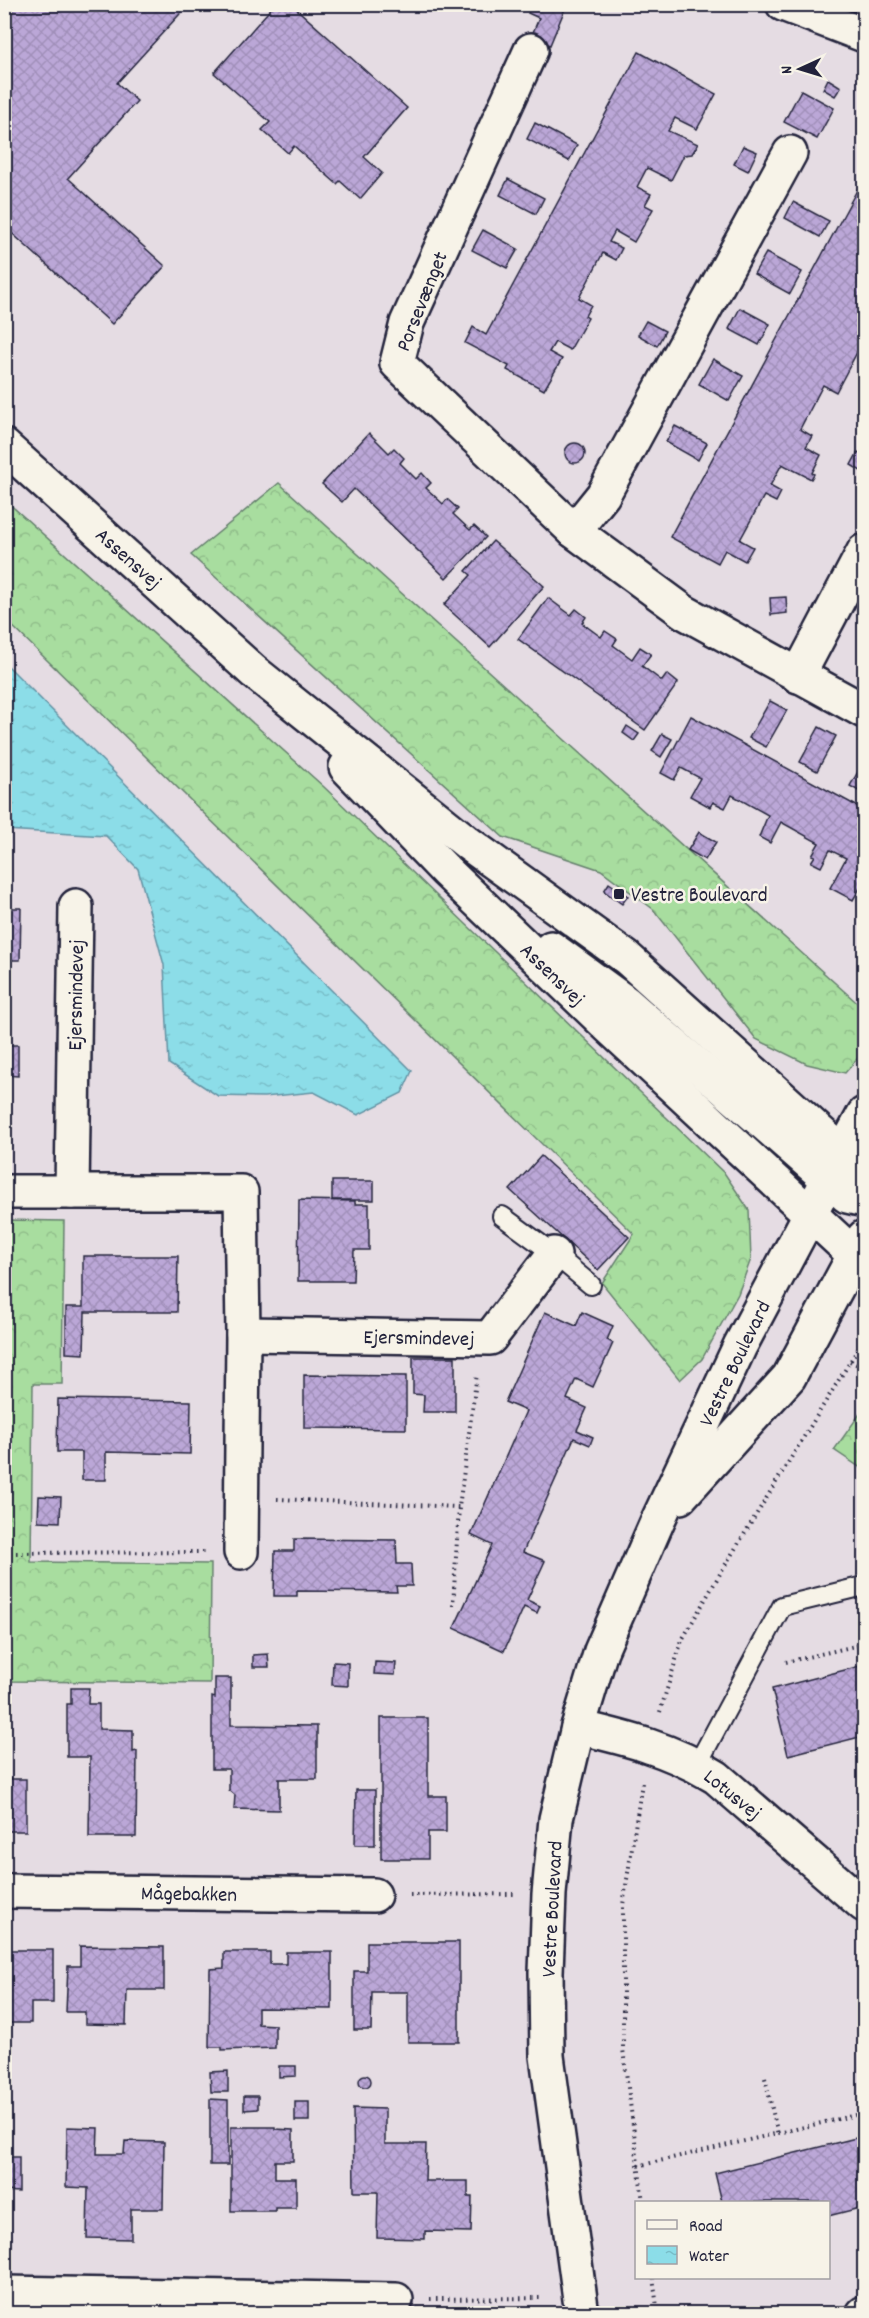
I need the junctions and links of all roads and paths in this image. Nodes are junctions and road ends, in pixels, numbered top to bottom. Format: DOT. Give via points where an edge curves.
graph roads {
  1 [pos="783,4"];
  2 [pos="864,35"];
  3 [pos="531,50"];
  4 [pos="790,153"];
  5 [pos="4,446"];
  6 [pos="574,531"];
  7 [pos="864,551"];
  8 [pos="253,671"];
  9 [pos="798,676"];
  10 [pos="864,711"];
  11 [pos="446,871"];
  12 [pos="76,906"];
  13 [pos="864,1114"];
  14 [pos="845,1169"];
  15 [pos="4,1192"];
  16 [pos="72,1192"];
  17 [pos="864,1200"];
  18 [pos="811,1214"];
  19 [pos="502,1216"];
  20 [pos="864,1219"];
  21 [pos="861,1252"];
  22 [pos="554,1254"];
  23 [pos="591,1285"];
  24 [pos="243,1334"];
  25 [pos="490,1338"];
  26 [pos="850,1361"];
  27 [pos="864,1368"];
  28 [pos="242,1497"];
  29 [pos="459,1507"];
  30 [pos="658,1520"];
  31 [pos="241,1552"];
  32 [pos="4,1553"];
  33 [pos="864,1586"];
  34 [pos="453,1606"];
  35 [pos="864,1644"];
  36 [pos="783,1663"];
  37 [pos="578,1727"];
  38 [pos="697,1766"];
  39 [pos="4,1891"];
  40 [pos="549,1894"];
  41 [pos="374,1895"];
  42 [pos="864,1905"];
  43 [pos="765,2078"];
  44 [pos="864,2113"];
  45 [pos="778,2134"];
  46 [pos="638,2166"];
  47 [pos="653,2279"];
  48 [pos="4,2293"];
  49 [pos="396,2300"];
  50 [pos="581,2305"];
  51 [pos="658,2313"];
  1 -- 2 [label="street"];
  3 -- 6 [label="street, Porsevænget" via="407,323 397,363"];
  4 -- 6 [label="street" via="603,495"];
  5 -- 8 [label="street, Assensvej"];
  6 -- 9 [label="street, Porsevænget" via="684,612"];
  7 -- 9 [label="street"];
  8 -- 11 [label="street, Assensvej"];
  8 -- 14 [label="street, Assensvej" via="470,844 627,958"];
  9 -- 10 [label="street, Porsevænget"];
  11 -- 14 [label="street"];
  11 -- 18 [label="street, Assensvej"];
  12 -- 16 [label="street, Ejersmindevej"];
  13 -- 14 [label="street, Vestre Boulevard"];
  14 -- 17 [label="street" via="847,1196"];
  14 -- 18 [label="street, Vestre Boulevard"];
  15 -- 16 [label="street"];
  16 -- 24 [label="street" via="241,1192"];
  18 -- 20 [label="street" via="841,1208"];
  18 -- 21 [label="street, Assensvej"];
  18 -- 30 [label="street, Vestre Boulevard" via="740,1346"];
  19 -- 22 [label="lane"];
  21 -- 30 [label="street, Vestre Boulevard" via="789,1377"];
  22 -- 23 [label="lane"];
  22 -- 25 [label="street, Ejersmindevej"];
  24 -- 25 [label="street, Ejersmindevej"];
  24 -- 28 [label="street"];
  25 -- 29 [label="path" via="478,1366"];
  26 -- 27 [label="path"];
  28 -- 29 [label="path"];
  28 -- 31 [label="street"];
  29 -- 34 [label="path"];
  30 -- 37 [label="street, Vestre Boulevard" via="601,1651"];
  31 -- 32 [label="path"];
  33 -- 38 [label="lane" via="782,1606"];
  35 -- 36 [label="path"];
  37 -- 38 [label="street, Lotusvej" via="650,1745"];
  37 -- 40 [label="street, Vestre Boulevard" via="556,1819"];
  38 -- 42 [label="street, Lotusvej" via="716,1777"];
  39 -- 41 [label="street, Mågebakken"];
  40 -- 41 [label="path"];
  40 -- 50 [label="street, Vestre Boulevard" via="547,2056"];
  43 -- 45 [label="path"];
  44 -- 45 [label="path"];
  45 -- 46 [label="path"];
  47 -- 51 [label="path"];
  48 -- 49 [label="street"];
  49 -- 50 [label="path"];
}
